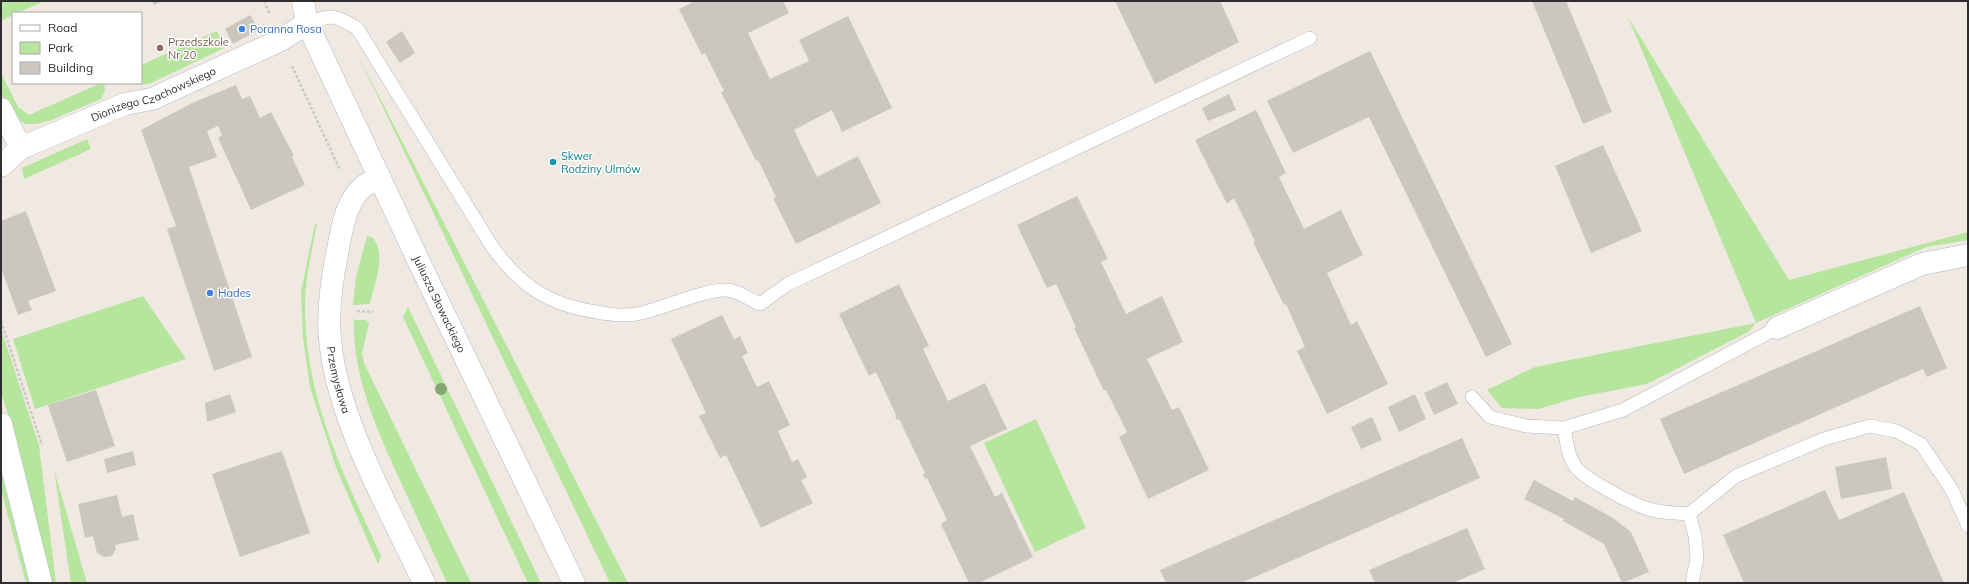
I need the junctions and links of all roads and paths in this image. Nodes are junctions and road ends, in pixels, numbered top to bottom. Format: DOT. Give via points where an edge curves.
graph roads {
  1 [pos="287,1"];
  2 [pos="303,1"];
  3 [pos="307,23"];
  4 [pos="1310,38"];
  5 [pos="1,109"];
  6 [pos="21,148"];
  7 [pos="1,166"];
  8 [pos="380,178"];
  9 [pos="1968,255"];
  10 [pos="354,311"];
  11 [pos="373,312"];
  12 [pos="1,320"];
  13 [pos="1777,328"];
  14 [pos="1472,397"];
  15 [pos="1,424"];
  16 [pos="1564,428"];
  17 [pos="42,445"];
  18 [pos="1689,514"];
  19 [pos="1968,526"];
  20 [pos="41,583"];
  21 [pos="424,583"];
  22 [pos="574,583"];
  23 [pos="1690,583"];
  1 -- 3 [label="street, Juliusza Słowackiego"];
  2 -- 3 [label="street, Juliusza Słowackiego"];
  3 -- 4 [label="lane" via="324,17 337,17 357,28 505,265 545,297 576,309 608,314 641,314 712,292 732,291 760,304 788,284"];
  3 -- 6 [label="street, Dionizego Czachowskiego" via="280,40 152,100 125,104"];
  3 -- 8 [label="street, Juliusza Słowackiego"];
  5 -- 6 [label="street"];
  6 -- 7 [label="street, Dionizego Czachowskiego"];
  8 -- 21 [label="street, Przemysława" via="364,186 350,203 340,235 329,317 330,339 343,402 369,469"];
  8 -- 22 [label="street, Juliusza Słowackiego"];
  9 -- 13 [label="street" via="1922,264"];
  10 -- 11 [label="path"];
  12 -- 17 [label="path"];
  13 -- 16 [label="lane" via="1623,410"];
  14 -- 16 [label="lane" via="1490,417 1526,426"];
  15 -- 20 [label="street"];
  16 -- 18 [label="lane" via="1575,467 1586,477 1644,507 1666,513"];
  18 -- 19 [label="lane" via="1736,476 1824,439 1870,426 1896,431 1921,444 1952,490"];
  18 -- 23 [label="lane" via="1697,558"];
}
